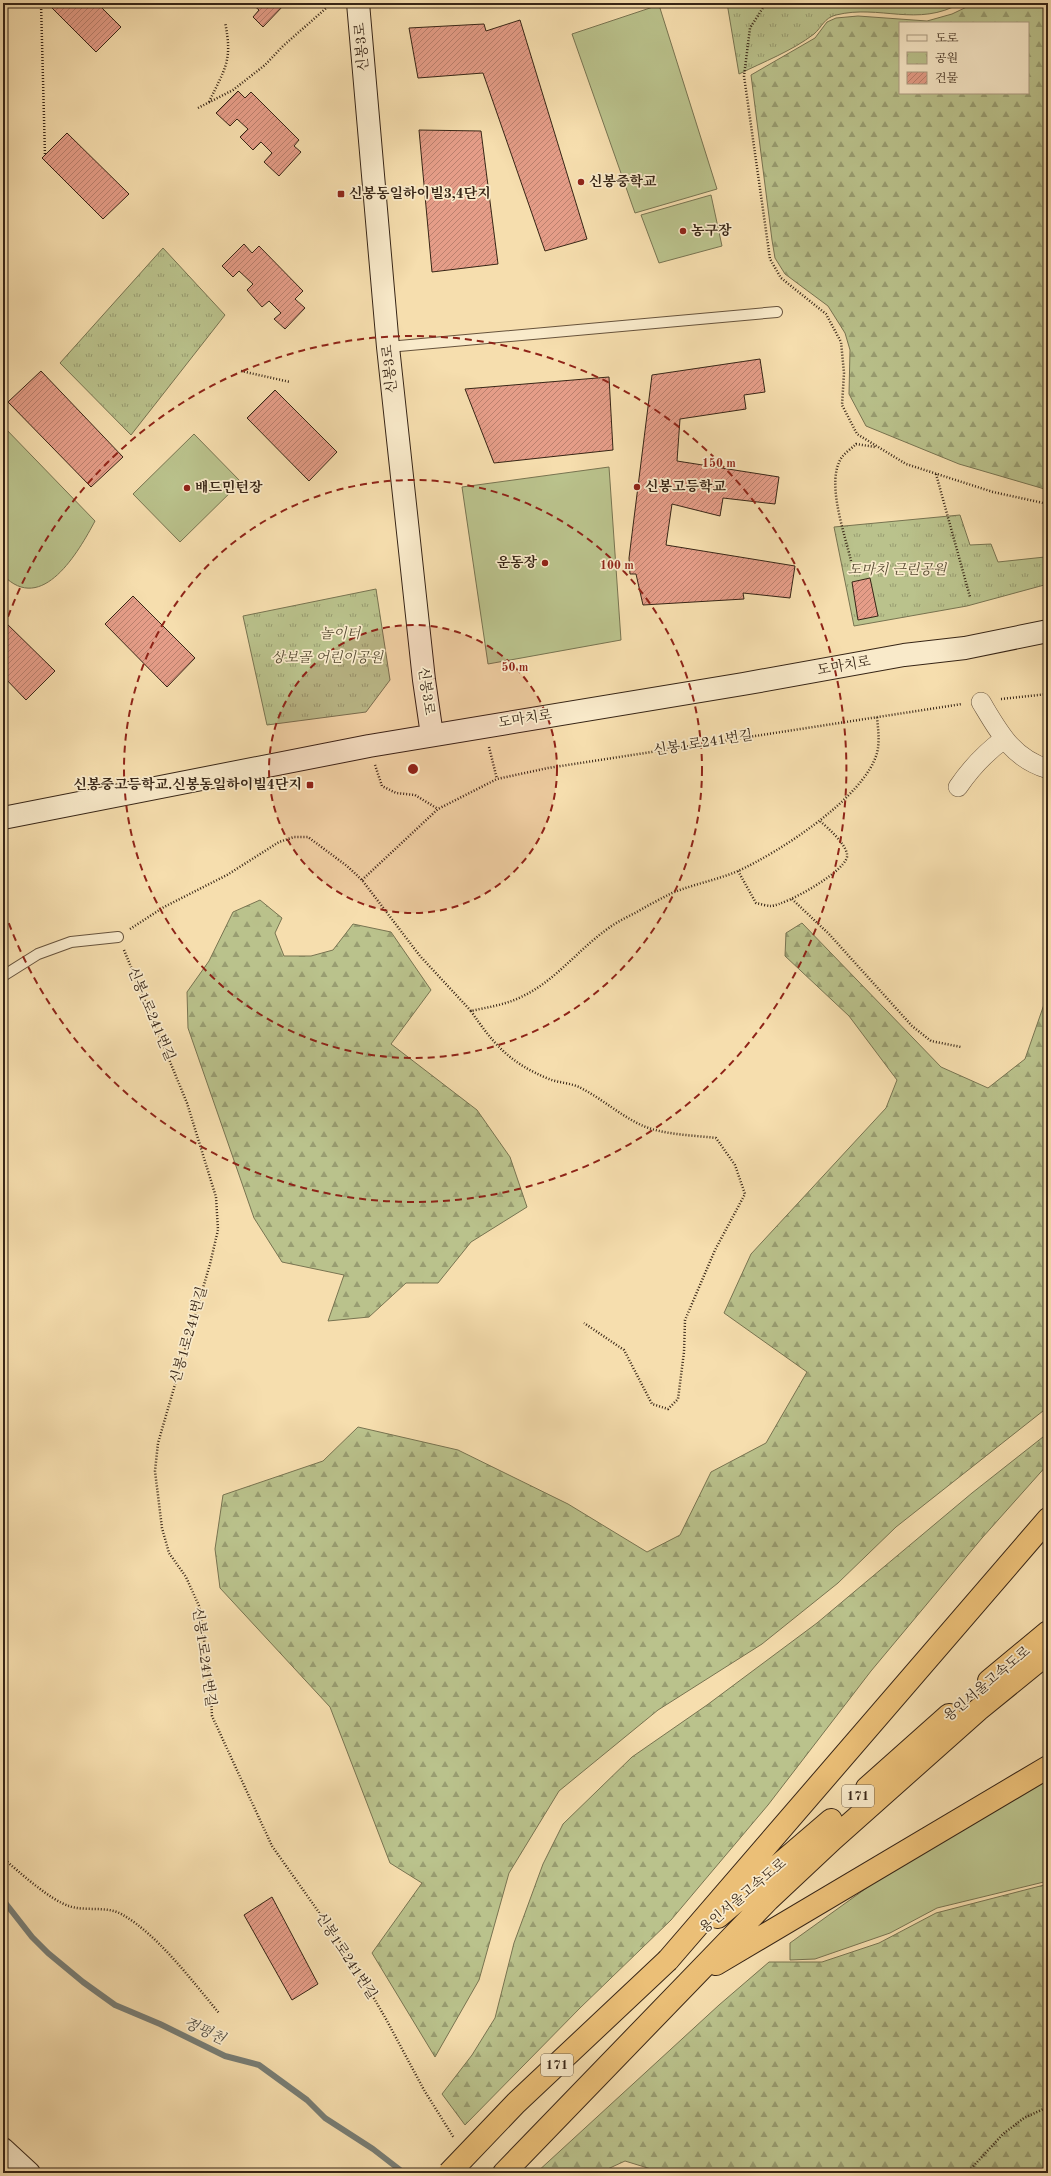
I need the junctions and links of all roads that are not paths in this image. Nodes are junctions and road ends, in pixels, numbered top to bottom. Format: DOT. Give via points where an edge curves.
graph roads {
  1 [pos="358,3"];
  2 [pos="777,312"];
  3 [pos="388,347"];
  4 [pos="1048,631"];
  5 [pos="981,702"];
  6 [pos="432,735"];
  7 [pos="1004,739"];
  8 [pos="1048,769"];
  9 [pos="958,788"];
  10 [pos="3,818"];
  11 [pos="118,937"];
  12 [pos="3,976"];
  13 [pos="1048,1519"];
  14 [pos="1048,1632"];
  15 [pos="1048,1653"];
  16 [pos="1048,1767"];
  17 [pos="668,1960"];
  18 [pos="688,1981"];
  19 [pos="3,2149"];
  20 [pos="29,2173"];
  21 [pos="449,2173"];
  22 [pos="504,2173"];
  1 -- 3 [label="main road, 신봉3로"];
  2 -- 3 [label="lane"];
  3 -- 6 [label="main road, 신봉3로"];
  4 -- 6 [label="main road, 도마치로" via="965,648 904,655"];
  5 -- 7 [label="street"];
  6 -- 10 [label="main road, 도마치로"];
  7 -- 8 [label="street" via="1018,754 1035,765"];
  7 -- 9 [label="street" via="988,750 972,767"];
  11 -- 12 [label="lane" via="71,942 38,954"];
  13 -- 17 [label="highway"];
  14 -- 17 [label="highway, 용인서울고속도로 / 171"];
  15 -- 18 [label="highway, 용인서울고속도로 / 171" via="978,1710 832,1839"];
  16 -- 18 [label="highway"];
  17 -- 21 [label="highway, 용인서울고속도로 / 171, bridge" via="516,2103"];
  18 -- 22 [label="highway, 용인서울고속도로 / 171"];
  19 -- 20 [label="main road"];
}
